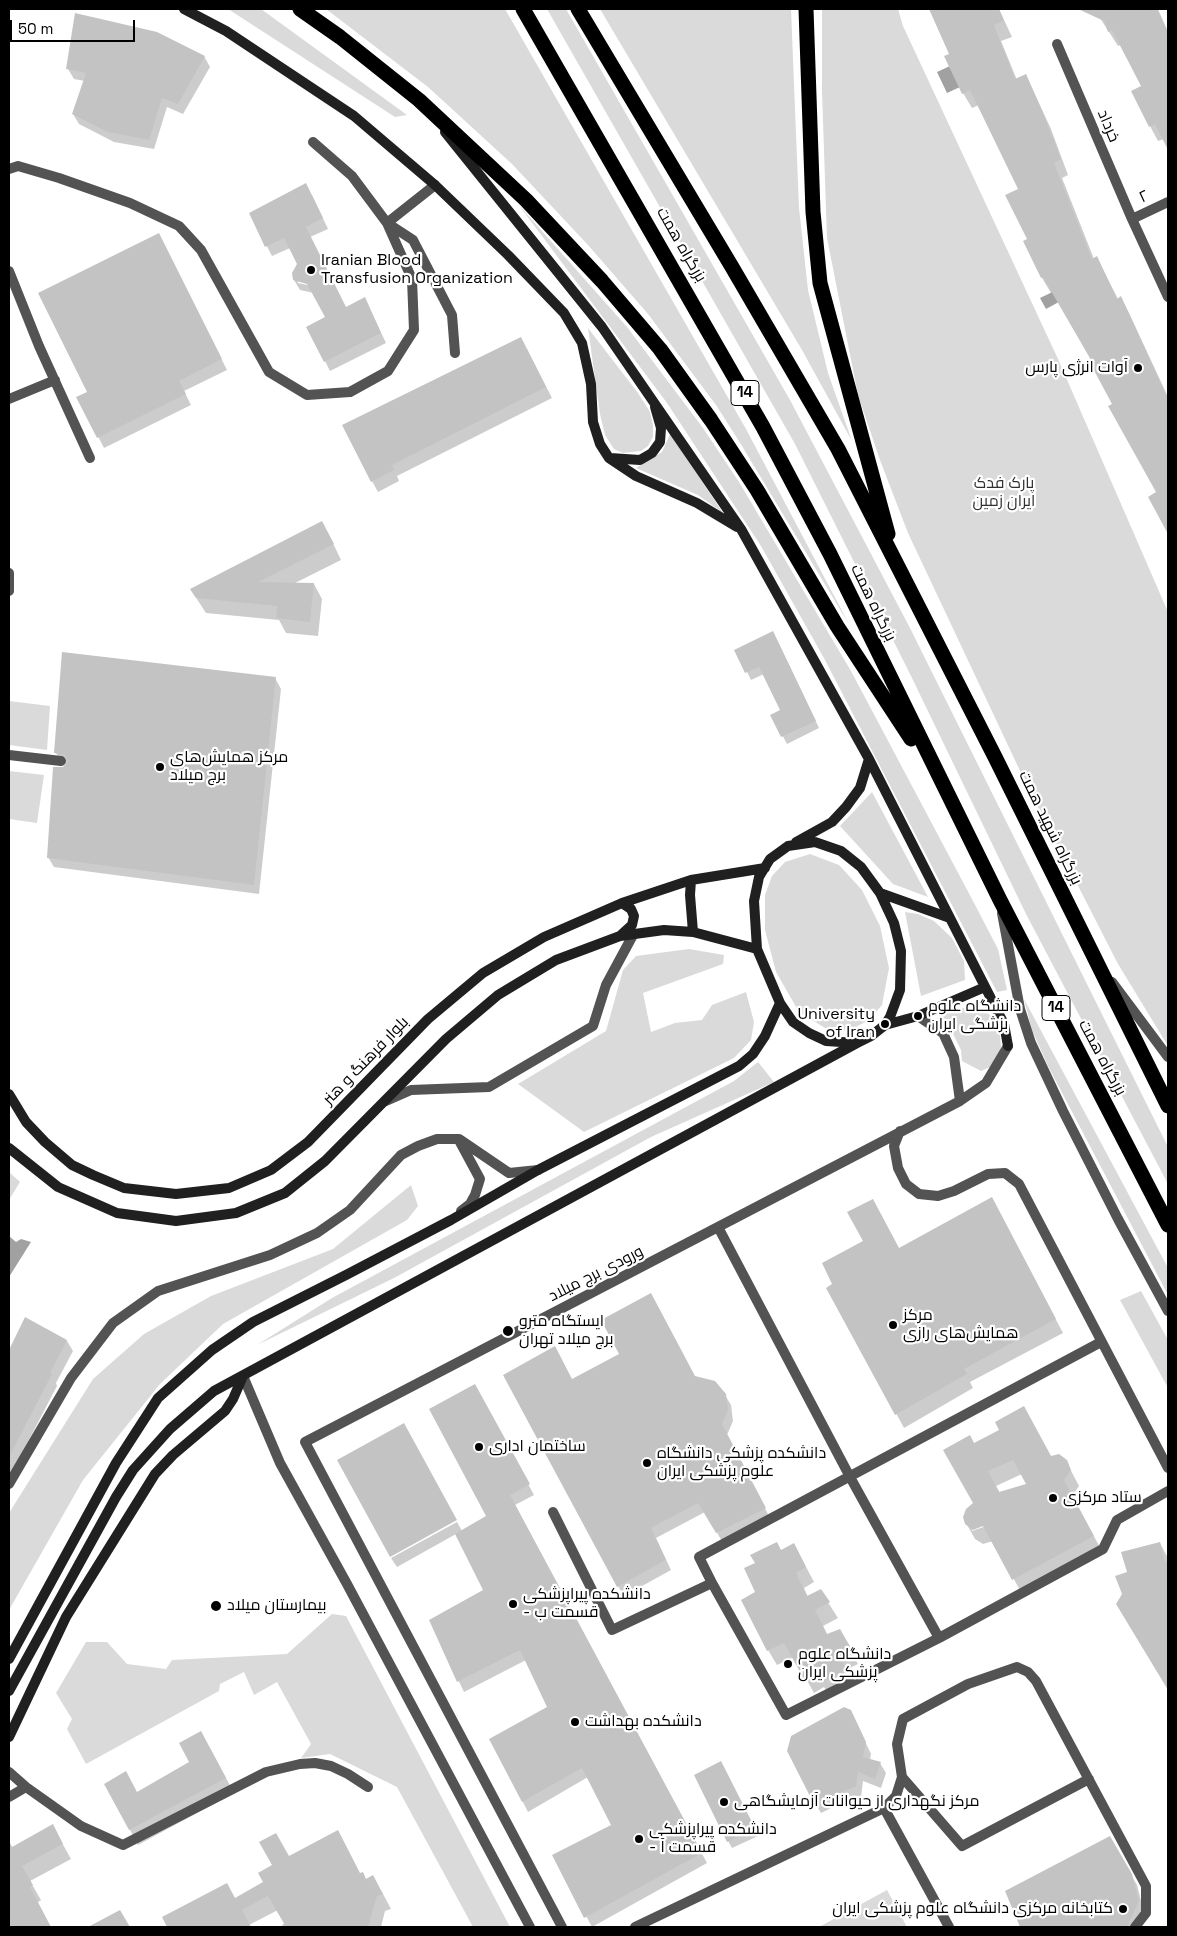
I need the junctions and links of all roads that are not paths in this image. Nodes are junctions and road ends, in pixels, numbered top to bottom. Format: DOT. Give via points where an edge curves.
graph roads {
  1 [pos="184,9"];
  2 [pos="300,9"];
  3 [pos="523,9"];
  4 [pos="578,9"];
  5 [pos="808,9"];
  6 [pos="1057,44"];
  7 [pos="419,100"];
  8 [pos="313,142"];
  9 [pos="9,169"];
  10 [pos="435,185"];
  11 [pos="1168,202"];
  12 [pos="1132,219"];
  13 [pos="387,223"];
  14 [pos="9,271"];
  15 [pos="1168,297"];
  16 [pos="455,354"];
  17 [pos="55,380"];
  18 [pos="649,393"];
  19 [pos="9,399"];
  20 [pos="90,458"];
  21 [pos="609,458"];
  22 [pos="741,529"];
  23 [pos="897,567"];
  24 [pos="9,574"];
  25 [pos="9,591"];
  26 [pos="9,755"];
  27 [pos="870,759"];
  28 [pos="61,761"];
  29 [pos="945,790"];
  30 [pos="788,846"];
  31 [pos="765,868"];
  32 [pos="691,880"];
  33 [pos="880,892"];
  34 [pos="1000,900"];
  35 [pos="622,903"];
  36 [pos="950,918"];
  37 [pos="693,932"];
  38 [pos="633,934"];
  39 [pos="620,936"];
  40 [pos="757,949"];
  41 [pos="1095,959"];
  42 [pos="985,987"];
  43 [pos="780,1003"];
  44 [pos="918,1016"];
  45 [pos="885,1025"];
  46 [pos="857,1043"];
  47 [pos="1008,1046"];
  48 [pos="1168,1057"];
  49 [pos="9,1094"];
  50 [pos="385,1101"];
  51 [pos="960,1101"];
  52 [pos="1168,1106"];
  53 [pos="900,1131"];
  54 [pos="459,1139"];
  55 [pos="9,1148"];
  56 [pos="538,1170"];
  57 [pos="451,1220"];
  58 [pos="1168,1226"];
  59 [pos="718,1227"];
  60 [pos="1168,1311"];
  61 [pos="1101,1342"];
  62 [pos="243,1376"];
  63 [pos="1168,1468"];
  64 [pos="850,1477"];
  65 [pos="9,1484"];
  66 [pos="1168,1491"];
  67 [pos="553,1512"];
  68 [pos="712,1583"];
  69 [pos="939,1638"];
  70 [pos="9,1659"];
  71 [pos="9,1691"];
  72 [pos="9,1737"];
  73 [pos="9,1772"];
  74 [pos="902,1777"];
  75 [pos="1090,1779"];
  76 [pos="26,1787"];
  77 [pos="368,1787"];
  78 [pos="9,1797"];
  79 [pos="884,1808"];
  80 [pos="530,1927"];
  81 [pos="562,1927"];
  82 [pos="636,1927"];
  83 [pos="949,1927"];
  84 [pos="1135,1927"];
  1 -- 10 [label="main road" via="226,31 354,116"];
  2 -- 7 [label="highway"];
  3 -- 29 [label="highway, بزرگراه همت / 14" via="764,427"];
  4 -- 23 [label="highway, بزرگراه همت" via="828,433"];
  5 -- 23 [label="highway" via="812,212 820,283"];
  6 -- 12 [label="street, خرداد"];
  7 -- 18 [label="main road" via="602,327"];
  7 -- 29 [label="highway" via="526,200 660,349 758,490 836,626"];
  8 -- 13 [label="street" via="352,176"];
  9 -- 13 [label="street" via="18,166 59,178 130,203 179,226 201,250 269,372 307,395 350,392 388,371 414,330 412,279"];
  10 -- 13 [label="street"];
  10 -- 21 [label="main road" via="564,313 582,343 591,384 593,422 600,444"];
  11 -- 12 [label="street, ۲"];
  12 -- 15 [label="street, خرداد"];
  13 -- 16 [label="street" via="413,240 452,316"];
  14 -- 17 [label="street"];
  17 -- 19 [label="street"];
  17 -- 20 [label="street"];
  18 -- 21 [label="main road" via="660,428 660,442 652,453 640,460"];
  18 -- 22 [label="main road"];
  21 -- 22 [label="main road" via="629,472 698,503"];
  22 -- 27 [label="main road"];
  23 -- 41 [label="highway, بزرگراه شهید همت"];
  24 -- 25 [label="street"];
  26 -- 28 [label="street"];
  27 -- 30 [label="main road" via="860,788 846,808 832,822"];
  27 -- 36 [label="main road"];
  29 -- 34 [label="highway, بزرگراه همت / 14"];
  30 -- 31 [label="main road" via="770,859"];
  30 -- 33 [label="main road" via="815,842 841,850 861,867"];
  31 -- 32 [label="main road, بلوار فرهنگ و هنر"];
  31 -- 40 [label="main road" via="759,877 754,901"];
  32 -- 35 [label="main road, بلوار فرهنگ و هنر"];
  32 -- 37 [label="main road"];
  33 -- 36 [label="main road"];
  33 -- 45 [label="main road" via="894,924 902,971 900,990"];
  34 -- 58 [label="highway, بزرگراه همت / 14"];
  34 -- 60 [label="street" via="1020,1009 1031,1043 1101,1186"];
  35 -- 39 [label="main road" via="631,909 634,916 632,925"];
  35 -- 49 [label="main road, بلوار فرهنگ و هنر" via="544,937 482,973 428,1020 308,1142 272,1170 229,1188 176,1194 124,1188 93,1175 72,1165 45,1142 26,1122"];
  36 -- 42 [label="main road"];
  37 -- 38 [label="main road" via="664,930"];
  37 -- 40 [label="main road"];
  38 -- 39 [label="main road"];
  38 -- 50 [label="street" via="606,986 593,1026 489,1086 411,1090"];
  39 -- 50 [label="main road" via="556,960 498,995 446,1039"];
  40 -- 43 [label="main road"];
  41 -- 48 [label="street"];
  41 -- 52 [label="highway, بزرگراه شهید همت"];
  42 -- 44 [label="main road"];
  42 -- 47 [label="main road" via="1004,1024"];
  43 -- 46 [label="main road" via="793,1022 809,1034 826,1041"];
  43 -- 56 [label="main road" via="766,1036 740,1066"];
  44 -- 45 [label="main road"];
  44 -- 51 [label="street" via="943,1033 954,1057"];
  45 -- 46 [label="main road"];
  46 -- 62 [label="main road"];
  47 -- 51 [label="street, ورودی برج میلاد" via="986,1083"];
  50 -- 55 [label="main road" via="326,1162 285,1193 236,1213 176,1221 117,1213 58,1187"];
  51 -- 53 [label="street, ورودی برج میلاد"];
  53 -- 59 [label="street, ورودی برج میلاد"];
  53 -- 61 [label="street" via="894,1146 898,1168 906,1184 919,1194 938,1196 988,1174 1005,1173 1019,1184"];
  54 -- 56 [label="street" via="509,1173"];
  54 -- 57 [label="street" via="480,1179 470,1204"];
  54 -- 65 [label="street" via="437,1139 401,1155 350,1210 317,1233 270,1255 158,1291 113,1323 71,1378"];
  56 -- 57 [label="main road"];
  57 -- 70 [label="main road" via="253,1322 226,1338 173,1383 158,1398 116,1463"];
  59 -- 64 [label="street"];
  59 -- 81 [label="street, ورودی برج میلاد" via="306,1442"];
  61 -- 63 [label="street"];
  61 -- 64 [label="street"];
  62 -- 71 [label="main road" via="214,1391 190,1411 134,1470"];
  62 -- 72 [label="main road" via="224,1411 155,1474 66,1617"];
  62 -- 80 [label="street" via="280,1463"];
  64 -- 68 [label="street" via="699,1556"];
  64 -- 69 [label="street"];
  66 -- 69 [label="street" via="1117,1520 1103,1549"];
  67 -- 68 [label="street" via="612,1630"];
  68 -- 69 [label="street" via="786,1714"];
  73 -- 76 [label="street"];
  74 -- 75 [label="street" via="962,1846"];
  74 -- 75 [label="street" via="896,1744 903,1719 968,1684 1016,1667 1028,1672 1036,1682"];
  74 -- 79 [label="street" via="896,1796"];
  75 -- 84 [label="street" via="1146,1886 1146,1913"];
  76 -- 77 [label="street" via="81,1826 123,1845 266,1772 315,1763 332,1766"];
  76 -- 78 [label="street"];
  79 -- 82 [label="street"];
  79 -- 83 [label="street"];
}
